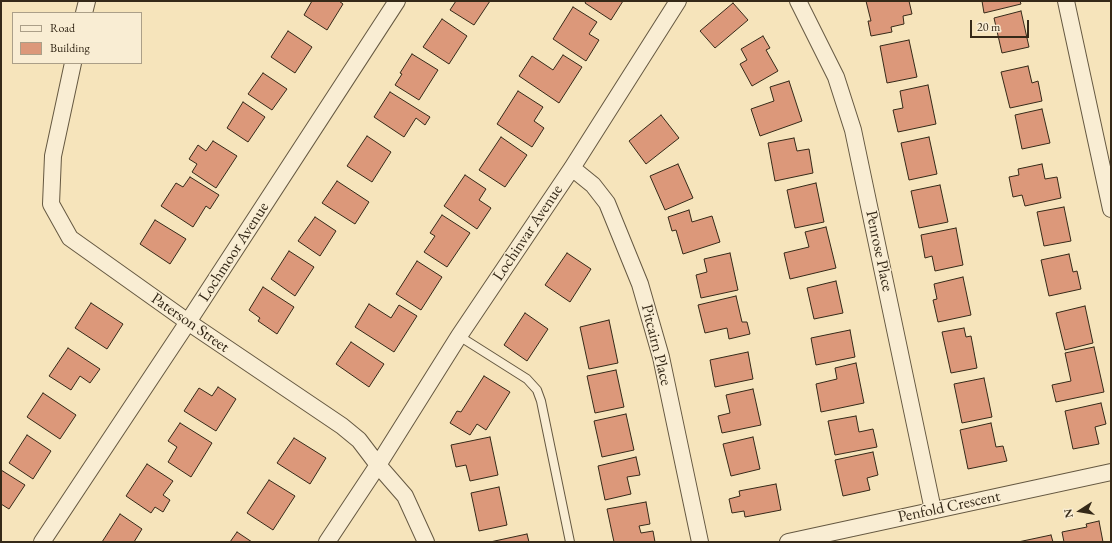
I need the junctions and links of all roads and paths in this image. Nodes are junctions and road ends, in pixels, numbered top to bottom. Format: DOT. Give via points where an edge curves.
graph roads {
  1 [pos="87,1"];
  2 [pos="397,1"];
  3 [pos="678,1"];
  4 [pos="798,1"];
  5 [pos="1066,1"];
  6 [pos="84,12"];
  7 [pos="73,64"];
  8 [pos="572,168"];
  9 [pos="1111,209"];
  10 [pos="188,322"];
  11 [pos="459,336"];
  12 [pos="378,465"];
  13 [pos="1111,472"];
  14 [pos="933,510"];
  15 [pos="42,542"];
  16 [pos="327,542"];
  17 [pos="426,542"];
  18 [pos="570,542"];
  19 [pos="700,542"];
  20 [pos="788,542"];
  1 -- 6 [label="street"];
  2 -- 10 [label="street, Lochmoor Avenue"];
  3 -- 8 [label="street, Lochinvar Avenue"];
  4 -- 14 [label="street, Penrose Place" via="836,77 853,130"];
  5 -- 9 [label="street"];
  7 -- 10 [label="street, Paterson Street" via="53,156 51,204 70,238"];
  8 -- 11 [label="street, Lochinvar Avenue"];
  8 -- 19 [label="street, Pitcairn Place" via="593,185 607,203 640,284 661,357"];
  10 -- 12 [label="street, Paterson Street" via="342,426 359,440"];
  10 -- 15 [label="street, Lochmoor Avenue"];
  11 -- 12 [label="street, Lochinvar Avenue"];
  11 -- 18 [label="lane" via="527,379 537,390"];
  12 -- 16 [label="street, Lochinvar Avenue"];
  12 -- 17 [label="street, Paterson Street" via="405,496"];
  13 -- 14 [label="street, Penfold Crescent"];
  14 -- 20 [label="street, Penfold Crescent"];
}
